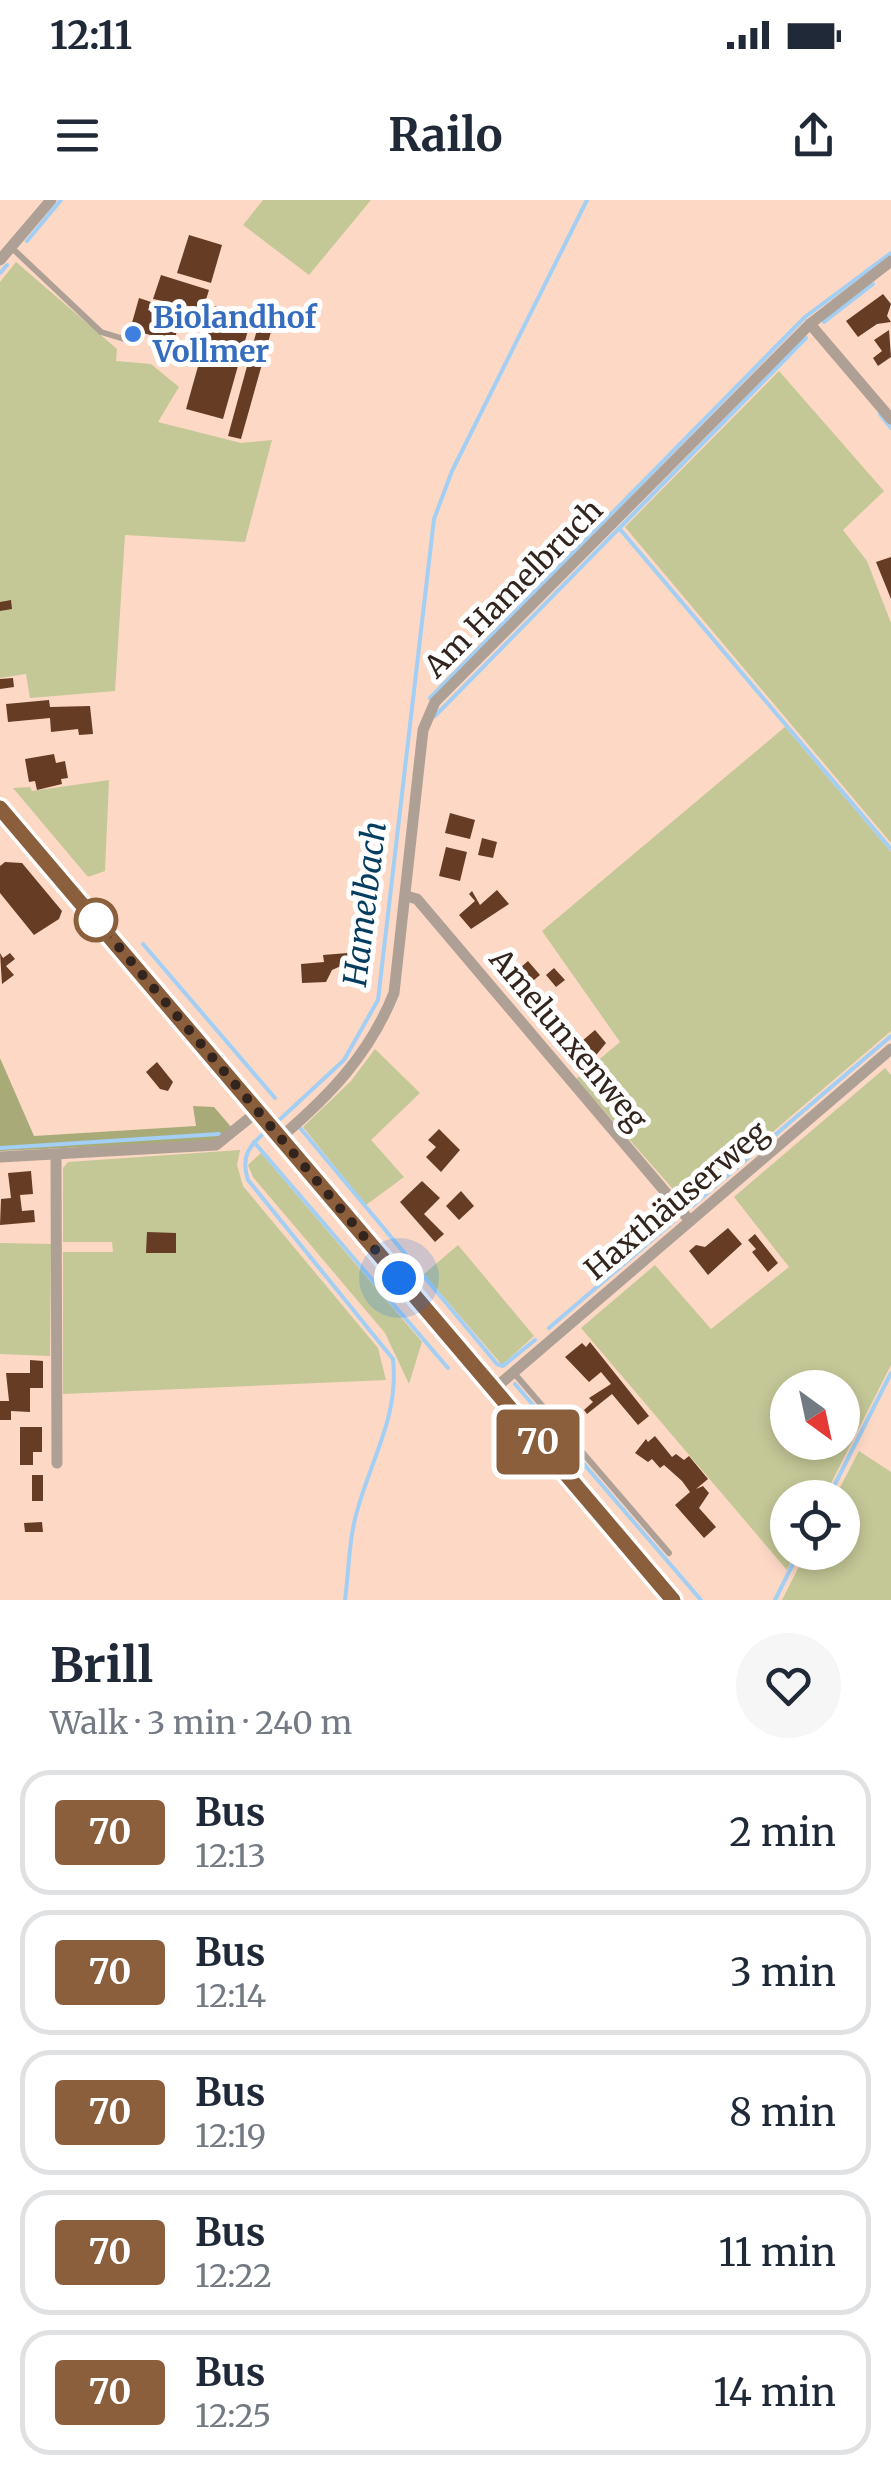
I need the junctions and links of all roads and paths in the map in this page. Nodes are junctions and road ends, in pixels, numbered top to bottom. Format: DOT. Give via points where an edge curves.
graph roads {
  1 [pos="51,200"];
  2 [pos="11,247"];
  3 [pos="0,260"];
  4 [pos="891,261"];
  5 [pos="810,324"];
  6 [pos="134,342"];
  7 [pos="891,419"];
  8 [pos="0,808"];
  9 [pos="6,828"];
  10 [pos="406,896"];
  11 [pos="891,1048"];
  12 [pos="261,1115"];
  13 [pos="280,1137"];
  14 [pos="56,1154"];
  15 [pos="0,1157"];
  16 [pos="690,1221"];
  17 [pos="514,1372"];
  18 [pos="494,1390"];
  19 [pos="57,1464"];
  20 [pos="668,1554"];
  21 [pos="673,1600"];
  1 -- 2 [label="street"];
  2 -- 3 [label="street"];
  2 -- 6 [label="lane" via="101,332"];
  4 -- 5 [label="street, Am Hamelbruch"];
  5 -- 7 [label="street"];
  5 -- 10 [label="street, Am Hamelbruch" via="435,702 423,730"];
  8 -- 9 [label="street"];
  9 -- 12 [label="street"];
  10 -- 13 [label="street, Am Hamelbruch" via="394,993 378,1032 346,1076"];
  10 -- 16 [label="street, Amelunxenweg" via="418,899"];
  11 -- 16 [label="street, Haxthäuserweg"];
  12 -- 13 [label="street"];
  12 -- 14 [label="street" via="216,1145"];
  13 -- 18 [label="street"];
  14 -- 15 [label="street"];
  14 -- 19 [label="street"];
  16 -- 17 [label="street, Haxthäuserweg"];
  17 -- 18 [label="street, Haxthäuserweg"];
  17 -- 20 [label="lane"];
  18 -- 21 [label="street"];
}
